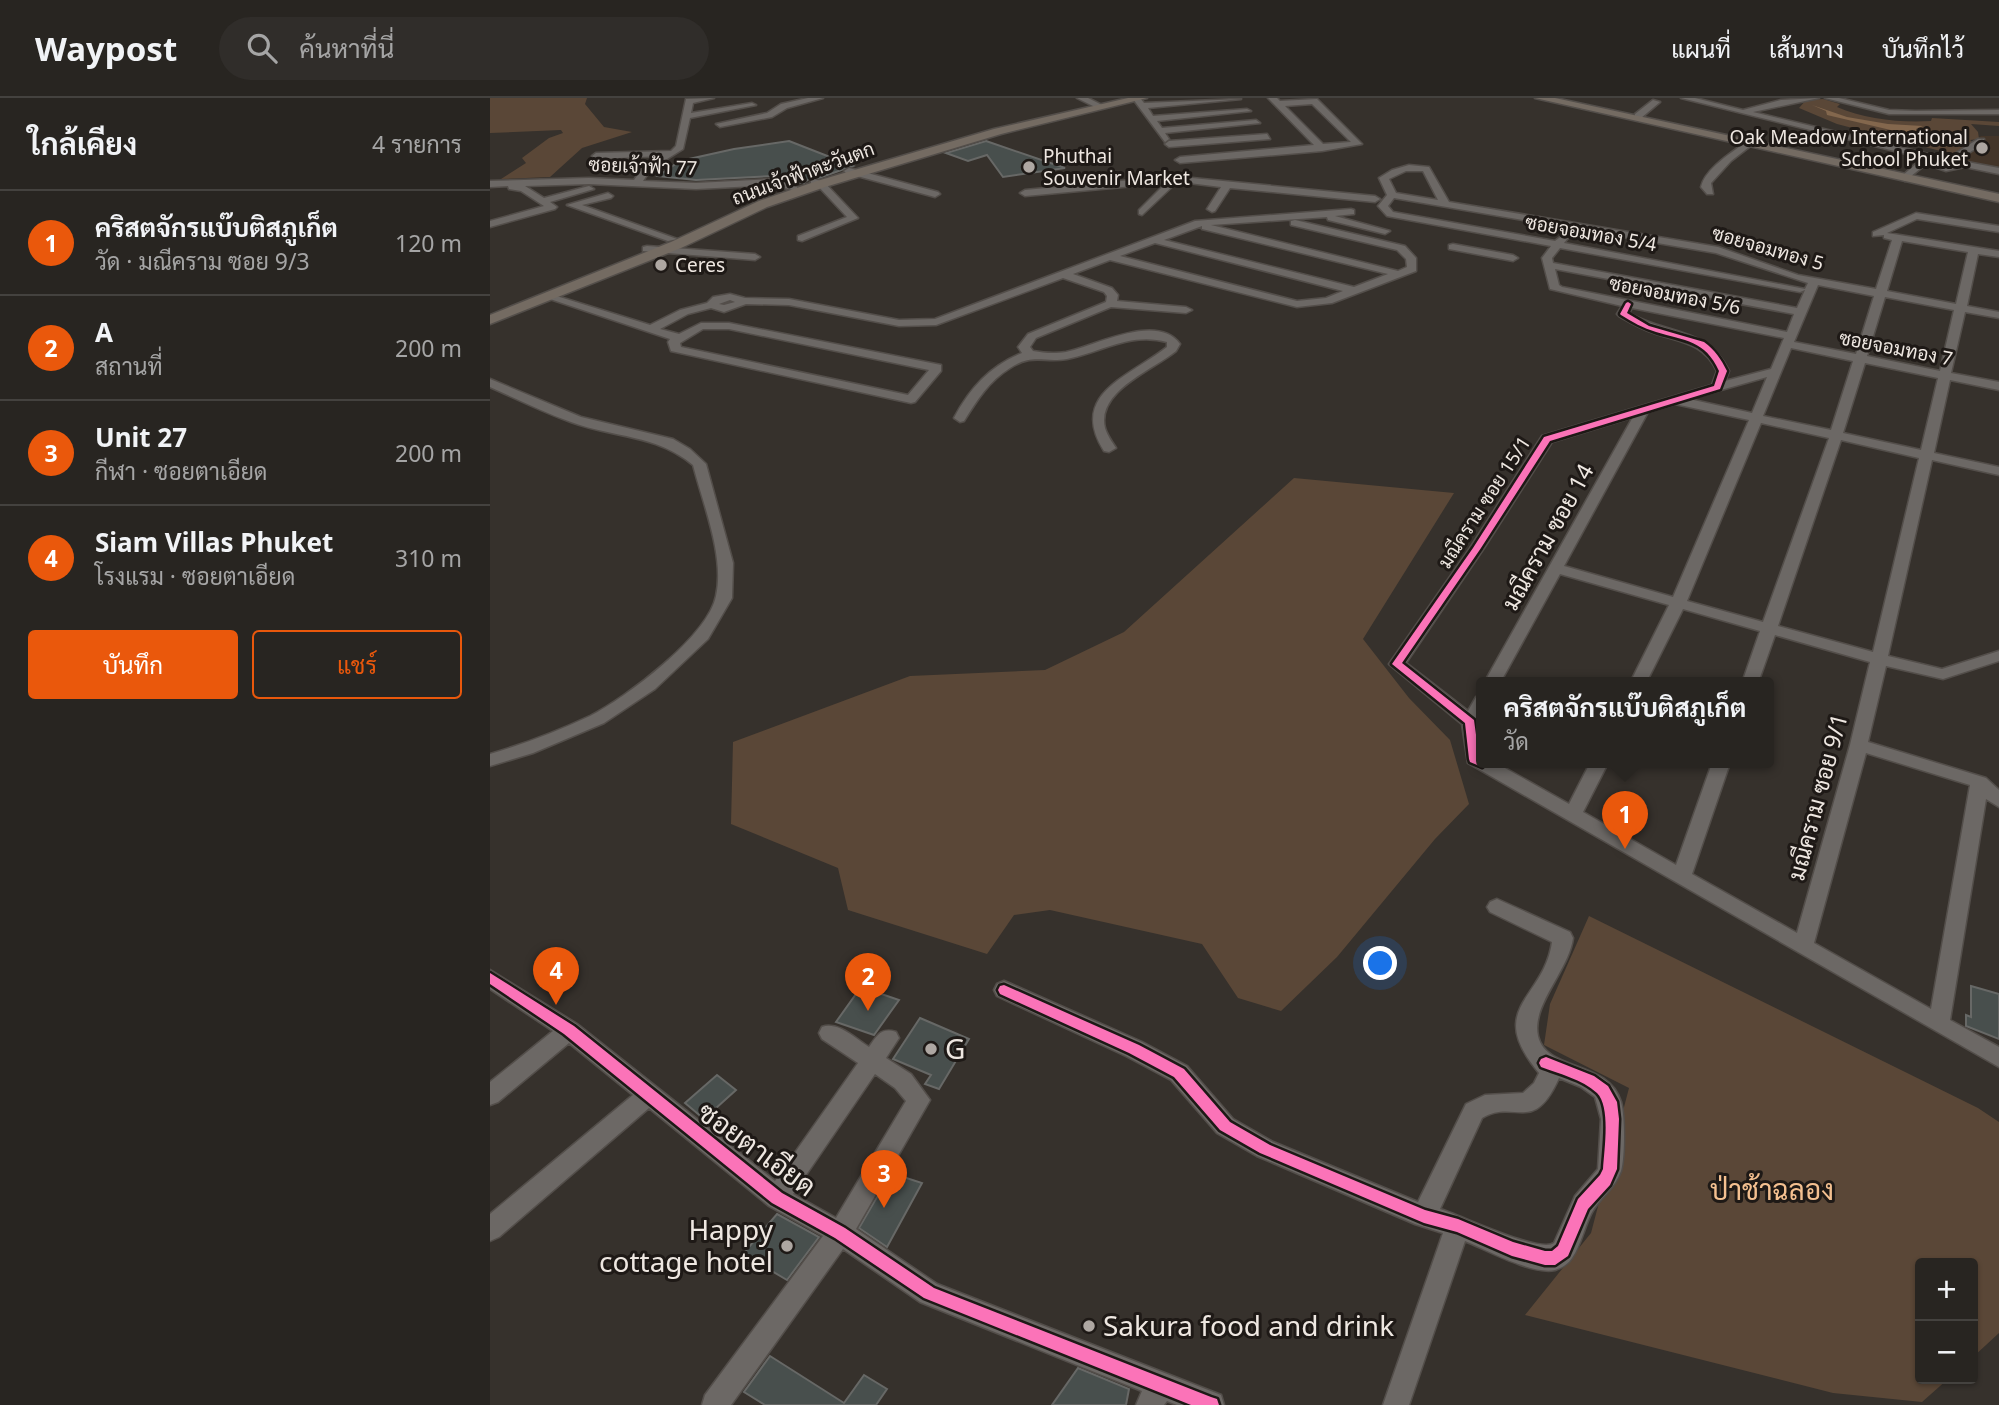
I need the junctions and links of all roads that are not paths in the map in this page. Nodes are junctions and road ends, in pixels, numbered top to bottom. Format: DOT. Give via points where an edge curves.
graph roads {
  1 [pos="710,98"];
  2 [pos="819,98"];
  3 [pos="1081,98"];
  4 [pos="1237,98"];
  5 [pos="1540,98"];
  6 [pos="1555,98"];
  7 [pos="1685,98"];
  8 [pos="1771,98"];
  9 [pos="1815,98"];
  10 [pos="1829,98"];
  11 [pos="1139,100"];
  12 [pos="1275,101"];
  13 [pos="1656,102"];
  14 [pos="1781,102"];
  15 [pos="752,106"];
  16 [pos="1100,106"];
  17 [pos="1247,111"];
  18 [pos="1999,112"];
  19 [pos="1740,113"];
  20 [pos="1638,116"];
  21 [pos="686,117"];
  22 [pos="1151,118"];
  23 [pos="1256,123"];
  24 [pos="720,124"];
  25 [pos="1160,131"];
  26 [pos="1720,135"];
  27 [pos="1268,137"];
  28 [pos="1981,141"];
  29 [pos="1169,144"];
  30 [pos="1749,144"];
  31 [pos="1322,148"];
  32 [pos="1281,152"];
  33 [pos="674,153"];
  34 [pos="596,156"];
  35 [pos="1927,158"];
  36 [pos="1180,160"];
  37 [pos="1960,163"];
  38 [pos="1999,171"];
  39 [pos="853,172"];
  40 [pos="1907,176"];
  41 [pos="1185,179"];
  42 [pos="638,182"];
  43 [pos="1948,182"];
  44 [pos="818,183"];
  45 [pos="490,184"];
  46 [pos="607,184"];
  47 [pos="1226,186"];
  48 [pos="794,189"];
  49 [pos="1280,191"];
  50 [pos="1710,192"];
  51 [pos="1025,193"];
  52 [pos="490,194"];
  53 [pos="935,194"];
  54 [pos="1392,195"];
  55 [pos="608,196"];
  56 [pos="1999,196"];
  57 [pos="1375,199"];
  58 [pos="542,201"];
  59 [pos="1445,204"];
  60 [pos="1212,209"];
  61 [pos="1317,209"];
  62 [pos="490,211"];
  63 [pos="1142,212"];
  64 [pos="1351,212"];
  65 [pos="1273,218"];
  66 [pos="505,220"];
  67 [pos="490,224"];
  68 [pos="1195,224"];
  69 [pos="1574,226"];
  70 [pos="1999,229"];
  71 [pos="1473,230"];
  72 [pos="1385,231"];
  73 [pos="802,238"];
  74 [pos="1898,238"];
  75 [pos="672,239"];
  76 [pos="1154,240"];
  77 [pos="1556,245"];
  78 [pos="1452,247"];
  79 [pos="647,249"];
  80 [pos="1974,250"];
  81 [pos="661,251"];
  82 [pos="1999,254"];
  83 [pos="755,257"];
  84 [pos="1111,257"];
  85 [pos="1513,258"];
  86 [pos="1459,260"];
  87 [pos="1549,265"];
  88 [pos="1063,274"];
  89 [pos="1400,274"];
  90 [pos="1812,286"];
  91 [pos="560,291"];
  92 [pos="1355,291"];
  93 [pos="1882,294"];
  94 [pos="546,296"];
  95 [pos="1111,304"];
  96 [pos="1628,304"];
  97 [pos="1959,308"];
  98 [pos="1186,310"];
  99 [pos="1801,312"];
  100 [pos="490,313"];
  101 [pos="1999,315"];
  102 [pos="490,320"];
  103 [pos="662,323"];
  104 [pos="649,330"];
  105 [pos="691,331"];
  106 [pos="678,338"];
  107 [pos="1788,340"];
  108 [pos="1029,354"];
  109 [pos="1861,359"];
  110 [pos="1776,371"];
  111 [pos="1944,376"];
  112 [pos="490,383"];
  113 [pos="1999,386"];
  114 [pos="1717,387"];
  115 [pos="1679,401"];
  116 [pos="1642,412"];
  117 [pos="1754,417"];
  118 [pos="960,418"];
  119 [pos="1836,435"];
  120 [pos="1109,448"];
  121 [pos="1926,455"];
  122 [pos="1999,471"];
  123 [pos="1557,569"];
  124 [pos="1678,603"];
  125 [pos="1769,629"];
  126 [pos="1999,656"];
  127 [pos="1878,659"];
  128 [pos="1495,677"];
  129 [pos="1641,677"];
  130 [pos="1752,677"];
  131 [pos="1476,712"];
  132 [pos="1470,722"];
  133 [pos="1858,746"];
  134 [pos="1476,760"];
  135 [pos="490,761"];
  136 [pos="1491,768"];
  137 [pos="1596,768"];
  138 [pos="1719,768"];
  139 [pos="1980,782"];
  140 [pos="1999,801"];
  141 [pos="1573,815"];
  142 [pos="1681,877"];
  143 [pos="1497,907"];
  144 [pos="1803,947"];
  145 [pos="490,978"];
  146 [pos="1004,990"];
  147 [pos="1939,1024"];
  148 [pos="569,1030"];
  149 [pos="830,1033"];
  150 [pos="888,1038"];
  151 [pos="1999,1058"];
  152 [pos="872,1059"];
  153 [pos="1546,1063"];
  154 [pos="490,1095"];
  155 [pos="648,1096"];
  156 [pos="777,1198"];
  157 [pos="1424,1216"];
  158 [pos="1458,1226"];
  159 [pos="490,1229"];
  160 [pos="840,1233"];
  161 [pos="1155,1396"];
  162 [pos="715,1405"];
  163 [pos="1211,1405"];
  164 [pos="1396,1405"];
  1 -- 21 [label="street" via="689,101"];
  2 -- 24 [label="street" via="784,106 768,116"];
  3 -- 16 [label="street"];
  4 -- 11 [label="street"];
  4 -- 17 [label="street"];
  5 -- 26 [label="main road"];
  6 -- 20 [label="main road"];
  7 -- 19 [label="street"];
  8 -- 14 [label="street"];
  9 -- 14 [label="street"];
  10 -- 18 [label="street" via="1889,112"];
  11 -- 16 [label="main road, ถนนเจ้าฟ้าตะวันตก"];
  11 -- 22 [label="street"];
  11 -- 39 [label="main road, ถนนเจ้าฟ้าตะวันตก" via="998,131"];
  12 -- 31 [label="street"];
  12 -- 31 [label="street" via="1314,101 1357,144"];
  13 -- 20 [label="street"];
  14 -- 19 [label="street"];
  15 -- 21 [label="street"];
  16 -- 39 [label="main road, ถนนเจ้าฟ้าตะวันตก" via="982,133"];
  17 -- 22 [label="street"];
  17 -- 23 [label="street"];
  19 -- 35 [label="street"];
  20 -- 26 [label="main road"];
  21 -- 33 [label="street" via="680,147"];
  22 -- 25 [label="street"];
  23 -- 25 [label="street"];
  23 -- 27 [label="street"];
  25 -- 29 [label="street"];
  26 -- 30 [label="main road"];
  26 -- 40 [label="main road"];
  27 -- 29 [label="street"];
  27 -- 32 [label="street"];
  28 -- 37 [label="street"];
  29 -- 36 [label="street"];
  30 -- 40 [label="main road"];
  30 -- 50 [label="street" via="1706,183"];
  31 -- 32 [label="street"];
  32 -- 36 [label="street"];
  33 -- 34 [label="street"];
  33 -- 42 [label="street" via="648,167"];
  35 -- 37 [label="street" via="1941,167"];
  35 -- 40 [label="street"];
  36 -- 41 [label="street"];
  37 -- 38 [label="street"];
  37 -- 43 [label="street"];
  39 -- 44 [label="main road, ถนนเจ้าฟ้าตะวันตก"];
  39 -- 53 [label="street"];
  40 -- 43 [label="main road"];
  40 -- 56 [label="main road"];
  41 -- 47 [label="street"];
  41 -- 51 [label="street"];
  41 -- 63 [label="street"];
  42 -- 45 [label="street, ซอยเจ้าฟ้า 77"];
  42 -- 48 [label="street, ซอยเจ้าฟ้า 77" via="696,186 773,182"];
  43 -- 56 [label="main road"];
  44 -- 48 [label="main road, ถนนเจ้าฟ้าตะวันตก"];
  44 -- 73 [label="street" via="853,218"];
  44 -- 81 [label="main road, ถนนเจ้าฟ้าตะวันตก"];
  46 -- 58 [label="street"];
  47 -- 49 [label="street"];
  47 -- 60 [label="street"];
  48 -- 75 [label="main road, ถนนเจ้าฟ้าตะวันตก"];
  49 -- 57 [label="street"];
  49 -- 61 [label="street" via="1274,200"];
  52 -- 58 [label="street" via="523,188"];
  54 -- 59 [label="street, ซอยจอมทอง 5"];
  54 -- 59 [label="street" via="1384,178 1414,166 1426,169"];
  54 -- 71 [label="street, ซอยจอมทอง 5/4" via="1383,206 1390,214"];
  55 -- 75 [label="street" via="572,205"];
  58 -- 66 [label="street" via="552,207"];
  59 -- 69 [label="street, ซอยจอมทอง 5"];
  61 -- 64 [label="street"];
  61 -- 65 [label="street"];
  61 -- 72 [label="street"];
  62 -- 66 [label="street"];
  65 -- 68 [label="street"];
  65 -- 89 [label="street" via="1401,248 1412,269"];
  66 -- 67 [label="street"];
  68 -- 76 [label="street"];
  68 -- 89 [label="street"];
  69 -- 77 [label="street"];
  69 -- 90 [label="street, ซอยจอมทอง 5" via="1718,250"];
  70 -- 74 [label="street" via="1916,216 1877,234"];
  71 -- 77 [label="street, ซอยจอมทอง 5/4"];
  71 -- 78 [label="street"];
  74 -- 80 [label="street"];
  74 -- 93 [label="street"];
  75 -- 79 [label="main road, ถนนเจ้าฟ้าตะวันตก"];
  76 -- 84 [label="street"];
  76 -- 92 [label="street"];
  77 -- 87 [label="street" via="1547,258"];
  77 -- 90 [label="street, ซอยจอมทอง 5/4"];
  78 -- 85 [label="street"];
  78 -- 86 [label="street"];
  79 -- 81 [label="street"];
  79 -- 100 [label="main road, ถนนเจ้าฟ้าตะวันตก"];
  80 -- 82 [label="street"];
  80 -- 97 [label="street, มณีคราม ซอย 9/1"];
  81 -- 83 [label="street"];
  81 -- 91 [label="main road, ถนนเจ้าฟ้าตะวันตก"];
  84 -- 88 [label="street"];
  84 -- 92 [label="street" via="1283,303 1314,304"];
  87 -- 96 [label="street, ซอยจอมทอง 5/6" via="1554,287"];
  87 -- 99 [label="street"];
  88 -- 95 [label="street" via="1108,290 1113,295"];
  88 -- 103 [label="street" via="921,324 789,302 726,297"];
  89 -- 92 [label="street"];
  90 -- 93 [label="street, ซอยจอมทอง 5"];
  90 -- 99 [label="street"];
  91 -- 94 [label="main road, ถนนเจ้าฟ้าตะวันตก"];
  91 -- 103 [label="street"];
  93 -- 97 [label="street, ซอยจอมทอง 5"];
  93 -- 109 [label="street"];
  94 -- 102 [label="main road, ถนนเจ้าฟ้าตะวันตก"];
  94 -- 104 [label="street"];
  95 -- 98 [label="street"];
  95 -- 108 [label="street" via="1032,336 1024,347"];
  96 -- 107 [label="street, ซอยจอมทอง 5/6"];
  96 -- 114 [label="street" via="1622,314 1646,327 1690,339 1718,356 1723,371"];
  97 -- 101 [label="street, ซอยจอมทอง 5"];
  97 -- 111 [label="street, มณีคราม ซอย 9/1"];
  99 -- 107 [label="street"];
  103 -- 104 [label="street"];
  103 -- 105 [label="street"];
  104 -- 106 [label="street"];
  105 -- 106 [label="street"];
  105 -- 106 [label="street" via="729,326 937,368 911,399 679,351 674,346"];
  107 -- 109 [label="street, ซอยจอมทอง 7"];
  107 -- 110 [label="street"];
  108 -- 118 [label="street" via="990,376"];
  108 -- 120 [label="street" via="1059,358 1136,334 1171,340 1172,349 1118,384 1101,406 1097,418 1100,435"];
  109 -- 111 [label="street, ซอยจอมทอง 7"];
  109 -- 119 [label="street"];
  110 -- 114 [label="street, มณีคราม ซอย 15/1"];
  110 -- 117 [label="street"];
  111 -- 113 [label="street, ซอยจอมทอง 7"];
  111 -- 121 [label="street, มณีคราม ซอย 9/1"];
  112 -- 135 [label="street" via="577,420 668,442 685,452 699,464 726,564 724,598 700,639 649,685 598,719"];
  114 -- 115 [label="street, มณีคราม ซอย 15/1"];
  115 -- 116 [label="street, มณีคราม ซอย 15/1"];
  115 -- 117 [label="street"];
  116 -- 123 [label="street, มณีคราม ซอย 14"];
  116 -- 132 [label="street, มณีคราม ซอย 15/1" via="1547,439 1397,664"];
  117 -- 119 [label="street"];
  117 -- 124 [label="street"];
  119 -- 121 [label="street"];
  119 -- 125 [label="street"];
  121 -- 122 [label="street"];
  121 -- 127 [label="street, มณีคราม ซอย 9/1"];
  123 -- 124 [label="street"];
  123 -- 128 [label="street, มณีคราม ซอย 14"];
  124 -- 125 [label="street"];
  124 -- 129 [label="street"];
  125 -- 127 [label="street"];
  125 -- 130 [label="street"];
  126 -- 127 [label="street" via="1943,674"];
  127 -- 133 [label="street, มณีคราม ซอย 9/1"];
  131 -- 132 [label="street"];
  132 -- 134 [label="street"];
  133 -- 139 [label="street"];
  133 -- 144 [label="street, มณีคราม ซอย 9/1"];
  136 -- 141 [label="street"];
  137 -- 141 [label="street"];
  138 -- 142 [label="street"];
  139 -- 140 [label="street"];
  139 -- 147 [label="street"];
  141 -- 142 [label="street"];
  142 -- 144 [label="street"];
  143 -- 153 [label="street" via="1563,938 1528,1018 1530,1046"];
  144 -- 147 [label="street"];
  145 -- 148 [label="street, ซอยตาเอียด"];
  146 -- 157 [label="street" via="1179,1073 1225,1126 1265,1149"];
  147 -- 151 [label="street"];
  148 -- 154 [label="street"];
  148 -- 155 [label="street, ซอยตาเอียด"];
  149 -- 152 [label="street"];
  150 -- 152 [label="street"];
  152 -- 156 [label="street"];
  152 -- 160 [label="street" via="904,1082 919,1100"];
  153 -- 157 [label="street" via="1549,1076 1530,1103 1483,1105 1474,1111"];
  153 -- 158 [label="street" via="1589,1080 1610,1102 1605,1180 1583,1204 1563,1251 1555,1258 1530,1255"];
  155 -- 156 [label="street, ซอยตาเอียด"];
  155 -- 159 [label="street"];
  156 -- 160 [label="street, ซอยตาเอียด"];
  157 -- 158 [label="street"];
  158 -- 164 [label="street"];
  160 -- 161 [label="street, ซอยตาเอียด" via="929,1293"];
  160 -- 162 [label="street"];
  161 -- 163 [label="street, ซอยตาเอียด"];
}
